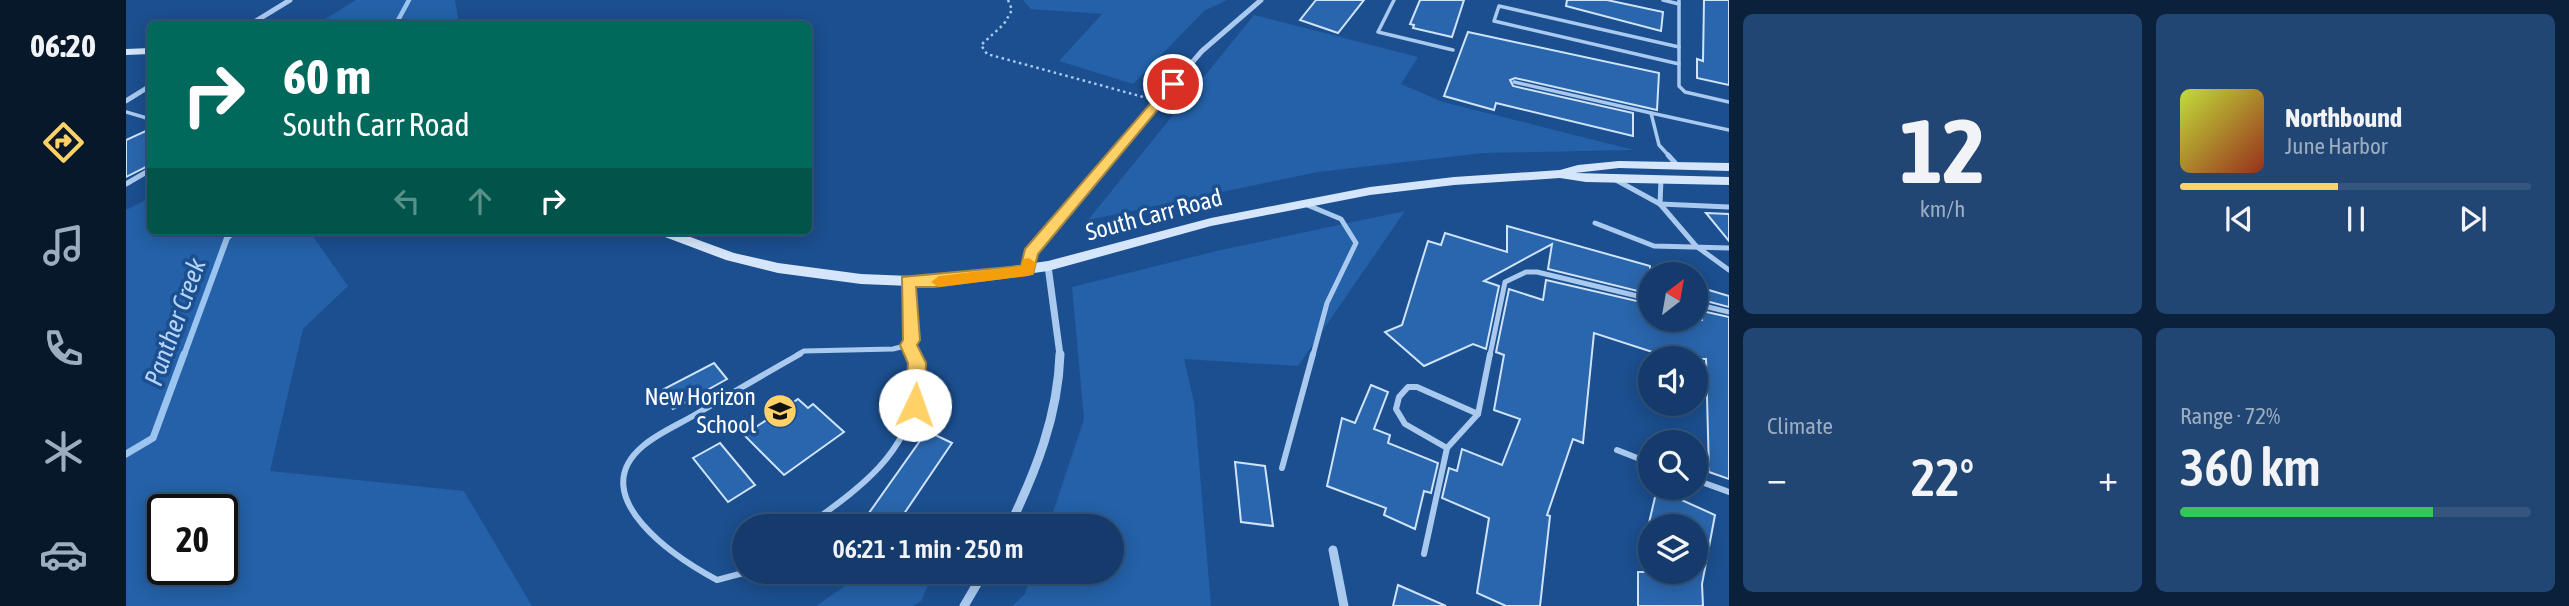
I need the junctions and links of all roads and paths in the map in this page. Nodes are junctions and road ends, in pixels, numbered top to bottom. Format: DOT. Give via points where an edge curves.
graph roads {
  1 [pos="289,0"];
  2 [pos="1008,0"];
  3 [pos="1262,0"];
  4 [pos="1394,0"];
  5 [pos="1663,0"];
  6 [pos="1679,2"];
  7 [pos="256,21"];
  8 [pos="1679,47"];
  9 [pos="1453,50"];
  10 [pos="147,51"];
  11 [pos="126,52"];
  12 [pos="1679,64"];
  13 [pos="1514,82"];
  14 [pos="147,88"];
  15 [pos="126,101"];
  16 [pos="1159,101"];
  17 [pos="1729,102"];
  18 [pos="126,112"];
  19 [pos="1651,113"];
  20 [pos="147,118"];
  21 [pos="1729,130"];
  22 [pos="1678,166"];
  23 [pos="1729,167"];
  24 [pos="147,172"];
  25 [pos="1560,174"];
  26 [pos="1614,178"];
  27 [pos="1661,178"];
  28 [pos="1695,179"];
  29 [pos="1729,181"];
  30 [pos="126,184"];
  31 [pos="1729,187"];
  32 [pos="1304,203"];
  33 [pos="1660,204"];
  34 [pos="1729,207"];
  35 [pos="1595,223"];
  36 [pos="673,235"];
  37 [pos="1696,246"];
  38 [pos="1729,248"];
  39 [pos="1048,267"];
  40 [pos="1729,270"];
  41 [pos="1028,271"];
  42 [pos="908,281"];
  43 [pos="1638,296"];
  44 [pos="1708,307"];
  45 [pos="1729,312"];
  46 [pos="909,345"];
  47 [pos="1478,414"];
  48 [pos="1447,448"];
  49 [pos="1617,450"];
  50 [pos="1638,458"];
  51 [pos="1282,468"];
  52 [pos="1708,484"];
  53 [pos="1729,492"];
  54 [pos="823,514"];
  55 [pos="1015,514"];
  56 [pos="1333,550"];
  57 [pos="1424,554"];
  58 [pos="732,576"];
  59 [pos="977,584"];
  60 [pos="964,606"];
  61 [pos="1344,606"];
  1 -- 7 [label="street"];
  2 -- 16 [label="path" via="1009,18 981,45 988,54"];
  3 -- 16 [label="street" via="1202,51"];
  4 -- 9 [label="lane" via="1378,32"];
  5 -- 6 [label="lane"];
  6 -- 8 [label="lane"];
  8 -- 12 [label="lane"];
  8 -- 12 [label="lane" via="1499,6 1494,21"];
  10 -- 11 [label="main road"];
  12 -- 17 [label="lane" via="1681,89"];
  13 -- 19 [label="lane"];
  14 -- 15 [label="street"];
  16 -- 41 [label="street" via="1030,253"];
  18 -- 20 [label="lane"];
  19 -- 21 [label="lane"];
  19 -- 22 [label="lane" via="1659,145"];
  22 -- 23 [label="main road"];
  22 -- 25 [label="main road" via="1574,168"];
  24 -- 30 [label="lane"];
  25 -- 26 [label="main road"];
  25 -- 32 [label="main road, South Carr Road" via="1454,181"];
  26 -- 27 [label="main road"];
  26 -- 33 [label="lane"];
  27 -- 28 [label="main road"];
  27 -- 33 [label="lane"];
  28 -- 29 [label="main road"];
  28 -- 31 [label="main road"];
  32 -- 39 [label="main road, South Carr Road" via="1211,222"];
  32 -- 51 [label="lane" via="1341,219 1356,243 1327,303"];
  33 -- 34 [label="lane"];
  33 -- 37 [label="lane"];
  35 -- 37 [label="lane" via="1654,246"];
  36 -- 42 [label="main road, South Carr Road" via="731,257 778,268"];
  37 -- 38 [label="lane"];
  37 -- 40 [label="lane"];
  39 -- 41 [label="main road, South Carr Road"];
  39 -- 55 [label="street" via="1060,352 1056,400 1037,469"];
  41 -- 42 [label="main road, South Carr Road"];
  42 -- 46 [label="lane"];
  43 -- 47 [label="lane" via="1537,272 1509,278"];
  44 -- 45 [label="lane"];
  46 -- 54 [label="lane" via="917,363 915,405 908,430 876,473"];
  46 -- 58 [label="lane" via="804,351 640,447 625,474 624,496 648,532 689,565 717,580"];
  47 -- 48 [label="lane"];
  47 -- 48 [label="lane" via="1408,387 1396,409 1405,424"];
  48 -- 57 [label="lane"];
  49 -- 50 [label="lane"];
  52 -- 53 [label="lane"];
  56 -- 61 [label="street"];
  59 -- 60 [label="street"];
}
